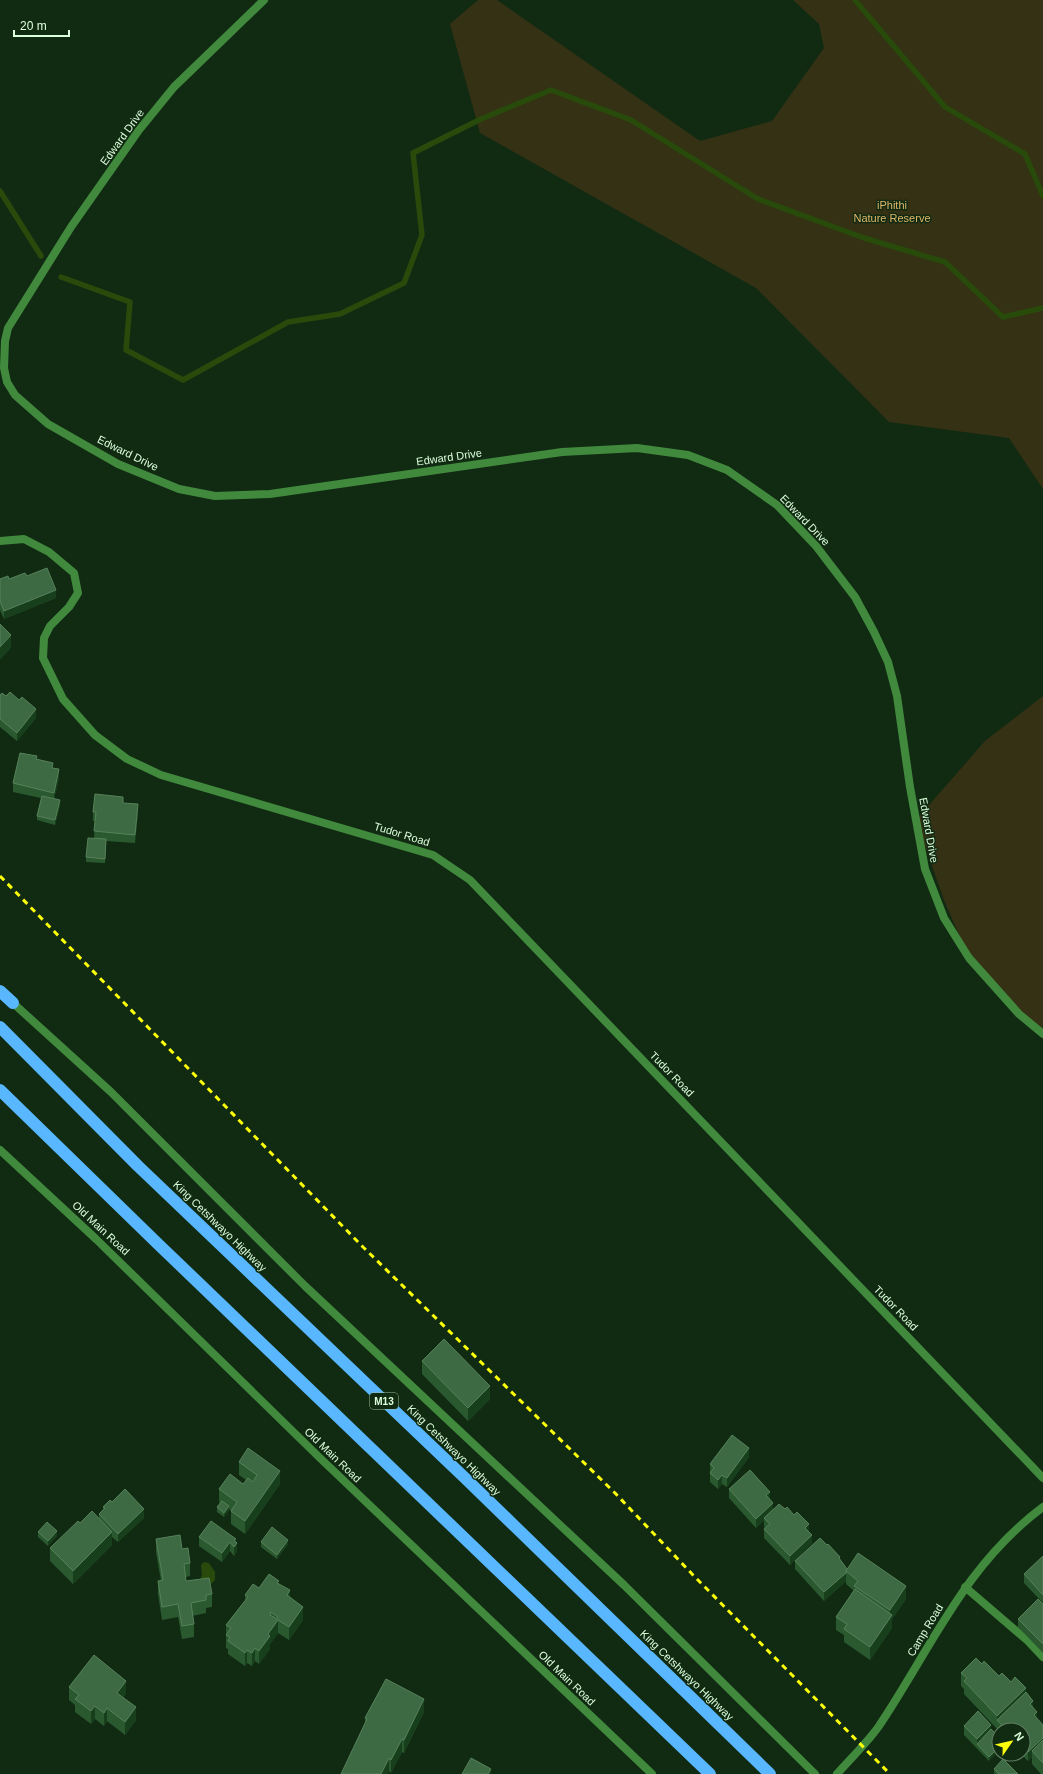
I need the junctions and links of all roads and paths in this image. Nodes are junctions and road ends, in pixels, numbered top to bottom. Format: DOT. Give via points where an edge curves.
graph roads {
  1 [pos="264,0"];
  2 [pos="0,541"];
  3 [pos="0,991"];
  4 [pos="13,1003"];
  5 [pos="0,1027"];
  6 [pos="1043,1034"];
  7 [pos="1,1092"];
  8 [pos="0,1150"];
  9 [pos="1043,1478"];
  10 [pos="1043,1507"];
  11 [pos="965,1587"];
  12 [pos="1043,1657"];
  13 [pos="652,1774"];
  14 [pos="710,1774"];
  15 [pos="770,1774"];
  16 [pos="815,1774"];
  17 [pos="837,1774"];
  1 -- 6 [label="street, Edward Drive" via="174,87 139,130 71,227 8,328 4,368 7,382 15,395 48,424 118,464 179,489 215,496 270,494 562,452 637,448 688,455 726,470 777,505 816,546 855,597 888,662 897,696 925,869 944,918 969,958 1019,1014"];
  2 -- 9 [label="street, Tudor Road" via="24,539 49,552 74,573 78,593 50,626 44,638 43,658 64,699 94,735 127,759 161,775 433,855 470,880"];
  3 -- 4 [label="highway"];
  4 -- 16 [label="street" via="112,1092 305,1286 624,1585"];
  5 -- 15 [label="highway, King Cetshwayo Highway / M13" via="144,1172"];
  7 -- 14 [label="highway"];
  8 -- 13 [label="street, Old Main Road" via="96,1239 326,1464"];
  10 -- 11 [label="street, Camp Road" via="1002,1542"];
  11 -- 12 [label="street"];
  11 -- 17 [label="street, Camp Road" via="878,1727"];
}
